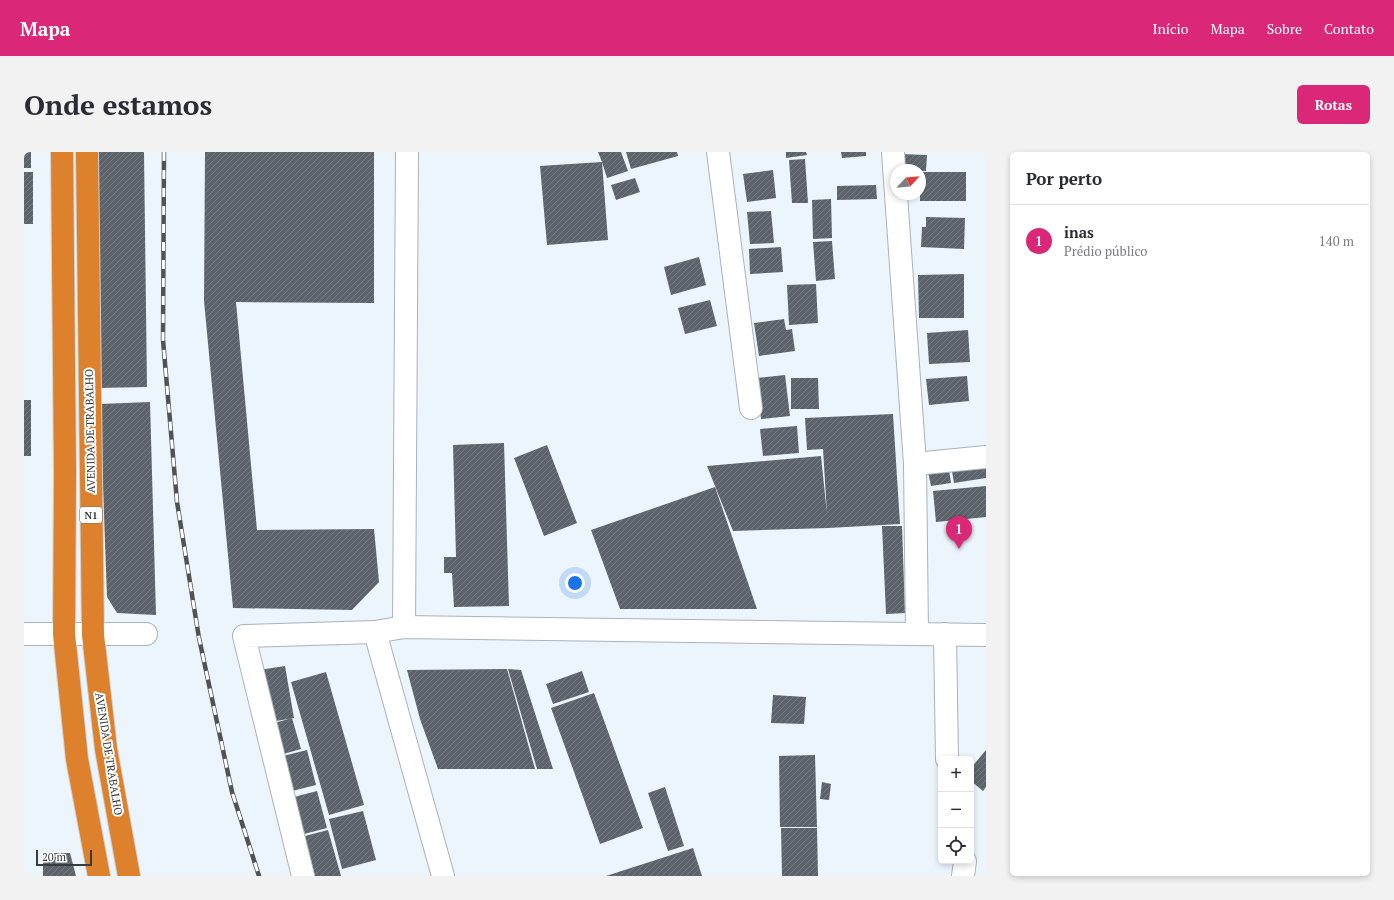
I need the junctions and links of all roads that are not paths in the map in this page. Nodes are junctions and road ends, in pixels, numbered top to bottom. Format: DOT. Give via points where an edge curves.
graph roads {
  1 [pos="62,152"];
  2 [pos="87,152"];
  3 [pos="407,152"];
  4 [pos="718,152"];
  5 [pos="893,152"];
  6 [pos="751,408"];
  7 [pos="986,457"];
  8 [pos="915,464"];
  9 [pos="404,627"];
  10 [pos="374,632"];
  11 [pos="917,633"];
  12 [pos="24,634"];
  13 [pos="64,634"];
  14 [pos="146,634"];
  15 [pos="945,634"];
  16 [pos="93,635"];
  17 [pos="986,635"];
  18 [pos="947,756"];
  19 [pos="965,864"];
  20 [pos="99,876"];
  21 [pos="129,876"];
  22 [pos="303,876"];
  23 [pos="443,876"];
  24 [pos="963,876"];
  1 -- 13 [label="highway, N1"];
  2 -- 16 [label="highway, AVENIDA DE TRABALHO / N1"];
  3 -- 9 [label="street"];
  4 -- 6 [label="street"];
  5 -- 8 [label="street"];
  7 -- 8 [label="street"];
  8 -- 11 [label="street"];
  9 -- 10 [label="street"];
  9 -- 11 [label="street"];
  10 -- 22 [label="street" via="244,636"];
  10 -- 23 [label="street"];
  11 -- 15 [label="street"];
  12 -- 13 [label="street"];
  13 -- 16 [label="street"];
  13 -- 20 [label="highway, N1" via="77,759"];
  14 -- 16 [label="street"];
  15 -- 17 [label="street"];
  15 -- 18 [label="street"];
  16 -- 21 [label="highway, AVENIDA DE TRABALHO / N1" via="106,749"];
  19 -- 24 [label="street"];
}
